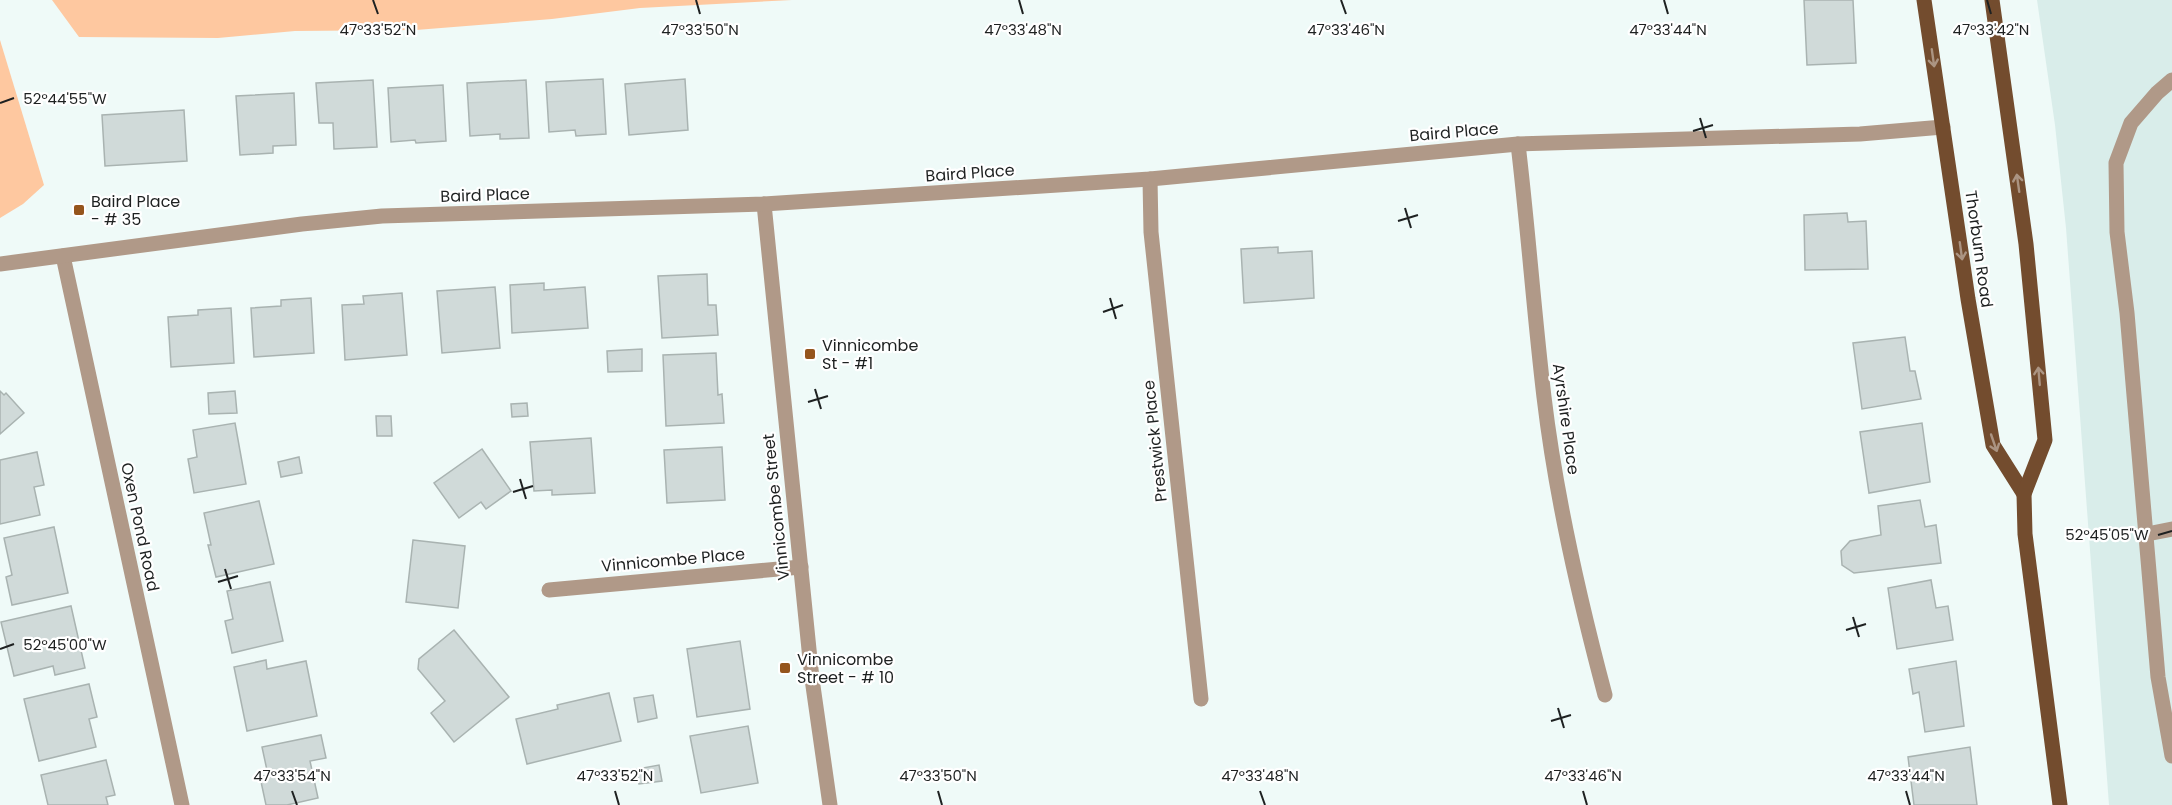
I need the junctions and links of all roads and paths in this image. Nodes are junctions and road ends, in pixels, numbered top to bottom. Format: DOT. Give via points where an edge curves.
graph roads {
  1 [pos="1924,0"];
  2 [pos="1992,0"];
  3 [pos="2172,80"];
  4 [pos="1943,127"];
  5 [pos="1518,144"];
  6 [pos="1150,179"];
  7 [pos="764,204"];
  8 [pos="63,256"];
  9 [pos="0,264"];
  10 [pos="2024,494"];
  11 [pos="2172,529"];
  12 [pos="2147,534"];
  13 [pos="801,567"];
  14 [pos="549,590"];
  15 [pos="1605,695"];
  16 [pos="1201,699"];
  17 [pos="2172,756"];
  18 [pos="182,805"];
  19 [pos="830,805"];
  20 [pos="2060,805"];
  1 -- 4 [label="main road, Thorburn Road, one-way"];
  10 -- 2 [label="main road, one-way" via="2045,440 2026,244"];
  3 -- 12 [label="street" via="2132,123 2116,164 2117,232"];
  4 -- 5 [label="street, Baird Place" via="1860,134"];
  4 -- 10 [label="main road, Thorburn Road, one-way" via="1993,445"];
  5 -- 6 [label="street, Baird Place"];
  5 -- 15 [label="street, Ayrshire Place" via="1554,469 1573,570"];
  6 -- 7 [label="street, Baird Place"];
  6 -- 16 [label="street, Prestwick Place" via="1151,232"];
  7 -- 8 [label="street, Baird Place" via="382,216"];
  7 -- 13 [label="street, Vinnicombe Street"];
  8 -- 9 [label="street, Baird Place"];
  8 -- 18 [label="street, Oxen Pond Road"];
  10 -- 20 [label="main road" via="2025,534"];
  11 -- 12 [label="street"];
  12 -- 17 [label="street" via="2158,677"];
  13 -- 14 [label="street, Vinnicombe Place"];
  13 -- 19 [label="street, Vinnicombe Street"];
}
